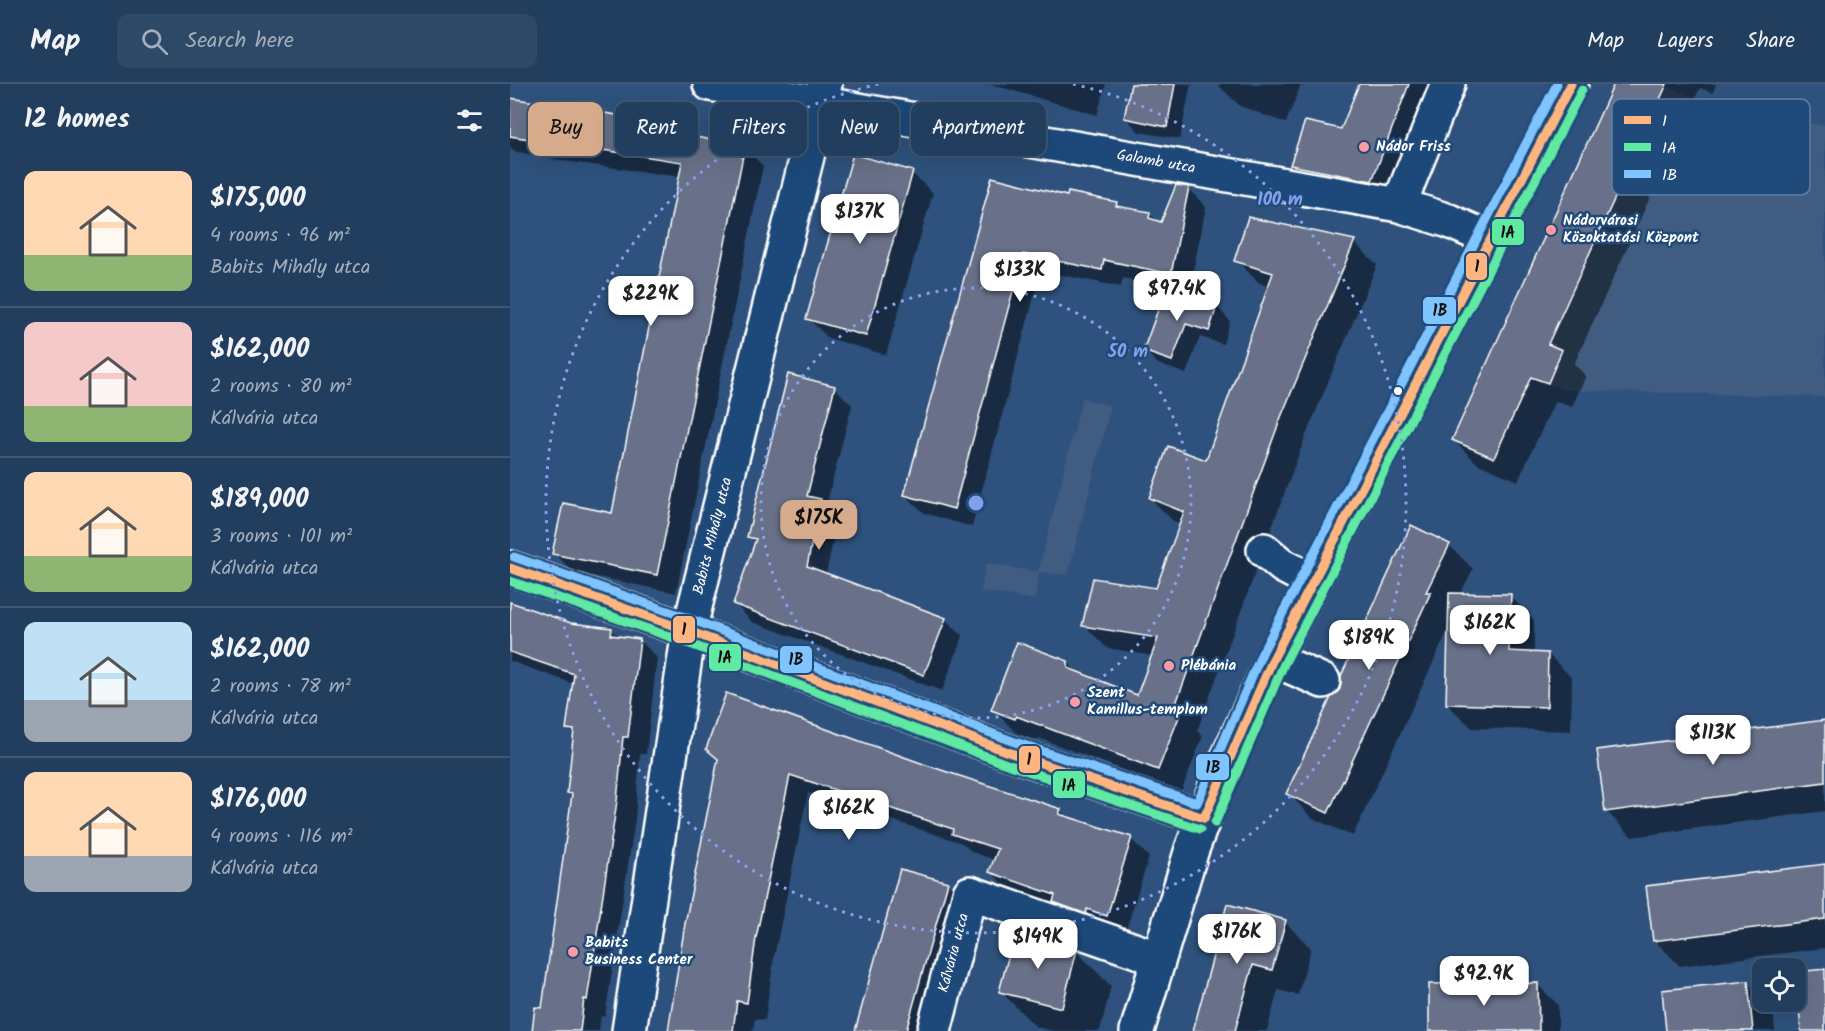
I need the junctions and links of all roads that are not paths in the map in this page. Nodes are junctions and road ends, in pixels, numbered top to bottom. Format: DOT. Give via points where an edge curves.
graph roads {
  1 [pos="710,84"];
  2 [pos="1448,84"];
  3 [pos="1571,84"];
  4 [pos="822,93"];
  5 [pos="1399,205"];
  6 [pos="1490,239"];
  7 [pos="1264,550"];
  8 [pos="510,568"];
  9 [pos="1312,581"];
  10 [pos="689,631"];
  11 [pos="1273,659"];
  12 [pos="1323,681"];
  13 [pos="1204,818"];
  14 [pos="1157,958"];
  15 [pos="629,1031"];
  16 [pos="934,1031"];
  17 [pos="1137,1031"];
  1 -- 4 [label="street, Galamb utca"];
  2 -- 5 [label="street"];
  3 -- 6 [label="street"];
  4 -- 5 [label="street, Galamb utca"];
  4 -- 10 [label="street, Babits Mihály utca"];
  5 -- 6 [label="street, Galamb utca"];
  6 -- 9 [label="street"];
  7 -- 9 [label="street" via="1283,566"];
  8 -- 10 [label="street"];
  9 -- 11 [label="street"];
  10 -- 13 [label="street" via="1008,752"];
  10 -- 15 [label="street, Babits Mihály utca"];
  11 -- 12 [label="street"];
  11 -- 13 [label="street"];
  13 -- 14 [label="street"];
  14 -- 16 [label="street, Kálvária utca" via="970,893"];
  14 -- 17 [label="street"];
}
